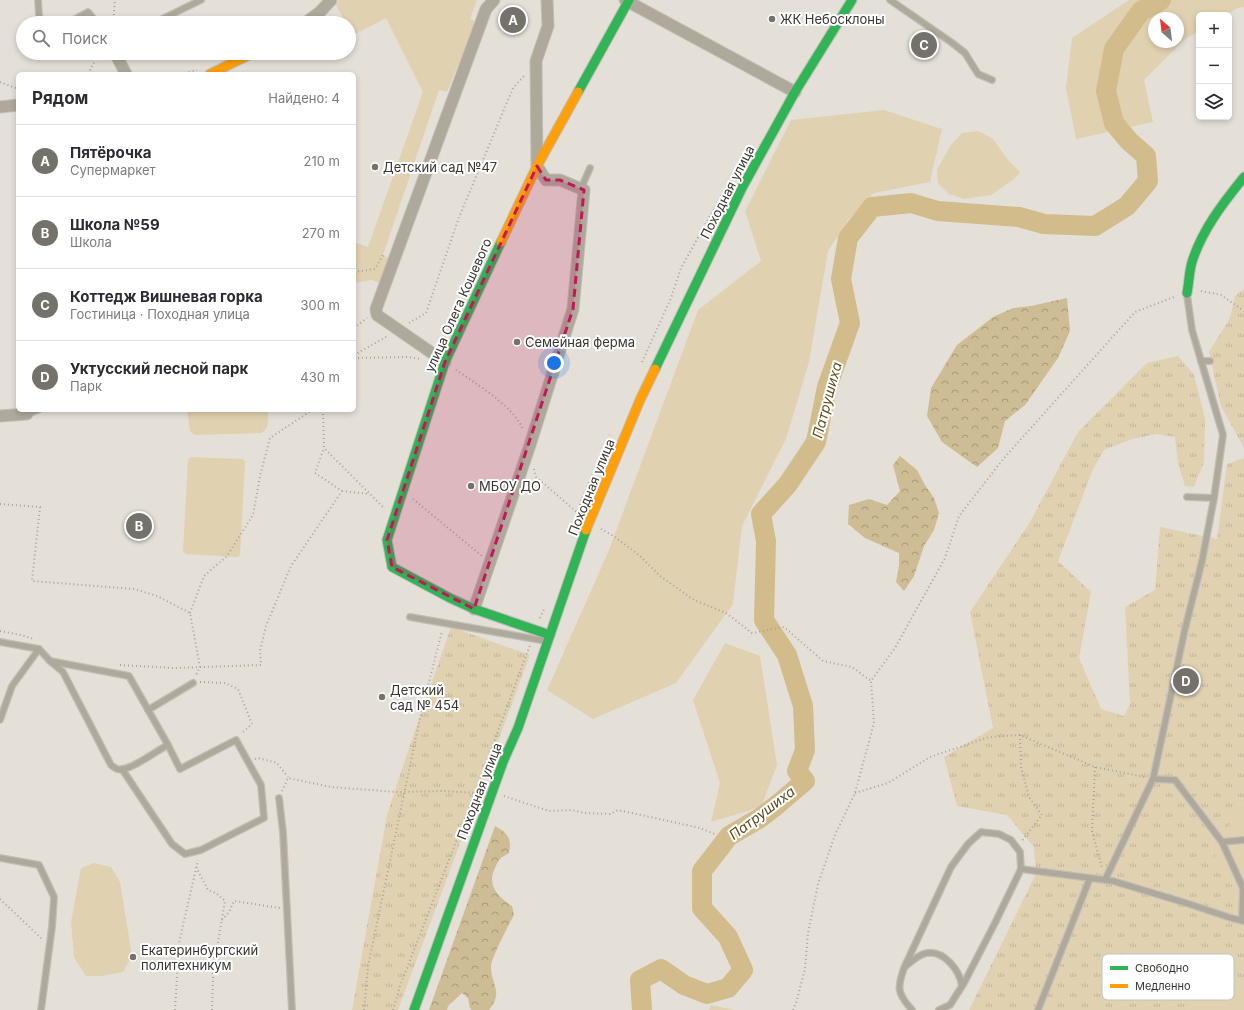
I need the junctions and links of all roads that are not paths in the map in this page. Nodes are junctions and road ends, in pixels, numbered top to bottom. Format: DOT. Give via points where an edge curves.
graph roads {
  1 [pos="38,0"];
  2 [pos="201,0"];
  3 [pos="331,0"];
  4 [pos="494,0"];
  5 [pos="547,0"];
  6 [pos="627,0"];
  7 [pos="852,0"];
  8 [pos="890,0"];
  9 [pos="38,16"];
  10 [pos="81,16"];
  11 [pos="91,16"];
  12 [pos="168,16"];
  13 [pos="315,16"];
  14 [pos="119,60"];
  15 [pos="239,60"];
  16 [pos="125,72"];
  17 [pos="214,72"];
  18 [pos="992,80"];
  19 [pos="795,92"];
  20 [pos="16,105"];
  21 [pos="0,107"];
  22 [pos="537,166"];
  23 [pos="590,168"];
  24 [pos="1244,177"];
  25 [pos="584,190"];
  26 [pos="1187,292"];
  27 [pos="1210,360"];
  28 [pos="1202,361"];
  29 [pos="445,362"];
  30 [pos="32,412"];
  31 [pos="27,414"];
  32 [pos="0,416"];
  33 [pos="1187,497"];
  34 [pos="1214,498"];
  35 [pos="474,609"];
  36 [pos="410,617"];
  37 [pos="549,638"];
  38 [pos="0,642"];
  39 [pos="39,649"];
  40 [pos="50,662"];
  41 [pos="193,683"];
  42 [pos="148,710"];
  43 [pos="0,720"];
  44 [pos="168,745"];
  45 [pos="122,769"];
  46 [pos="1153,779"];
  47 [pos="279,798"];
  48 [pos="1244,840"];
  49 [pos="1222,842"];
  50 [pos="0,858"];
  51 [pos="1022,868"];
  52 [pos="1090,878"];
  53 [pos="1105,880"];
  54 [pos="1243,920"];
  55 [pos="904,968"];
  56 [pos="962,986"];
  57 [pos="41,1010"];
  58 [pos="292,1010"];
  59 [pos="414,1010"];
  60 [pos="912,1010"];
  61 [pos="939,1010"];
  62 [pos="1038,1010"];
  1 -- 9 [label="lane"];
  2 -- 12 [label="lane"];
  3 -- 13 [label="street"];
  4 -- 29 [label="street" via="486,9 376,312"];
  5 -- 22 [label="street" via="548,26 536,61"];
  6 -- 19 [label="street"];
  6 -- 22 [label="main road, улица Олега Кошевого"];
  7 -- 19 [label="main road, Походная улица"];
  8 -- 18 [label="lane" via="951,42 964,53 978,74"];
  10 -- 11 [label="lane" via="88,12"];
  14 -- 16 [label="street"];
  15 -- 17 [label="main road"];
  19 -- 37 [label="main road, Походная улица" via="742,188 640,400 589,523"];
  20 -- 21 [label="street"];
  22 -- 25 [label="street" via="546,180 560,180"];
  22 -- 29 [label="main road, улица Олега Кошевого"];
  23 -- 25 [label="lane" via="583,184"];
  24 -- 26 [label="main road" via="1206,229 1192,260"];
  25 -- 35 [label="street" via="572,309 529,448"];
  26 -- 28 [label="lane" via="1192,330"];
  27 -- 28 [label="lane"];
  28 -- 34 [label="lane" via="1223,435"];
  29 -- 35 [label="main road, улица Олега Кошевого" via="387,540 392,567"];
  30 -- 31 [label="lane"];
  31 -- 32 [label="street"];
  33 -- 34 [label="lane"];
  34 -- 46 [label="lane"];
  35 -- 37 [label="main road, улица Олега Кошевого"];
  36 -- 37 [label="lane"];
  37 -- 59 [label="main road, Походная улица"];
  38 -- 39 [label="lane"];
  39 -- 40 [label="lane"];
  39 -- 43 [label="lane" via="12,686"];
  40 -- 42 [label="lane" via="129,676"];
  40 -- 45 [label="lane" via="63,672 111,765"];
  41 -- 42 [label="lane"];
  42 -- 44 [label="lane"];
  44 -- 45 [label="lane" via="131,767"];
  44 -- 45 [label="lane" via="180,769 235,740 261,785 264,818 201,850 185,854 172,844"];
  46 -- 49 [label="lane" via="1175,780"];
  46 -- 53 [label="lane"];
  47 -- 58 [label="lane"];
  48 -- 49 [label="lane"];
  49 -- 54 [label="lane" via="1243,888"];
  50 -- 57 [label="lane" via="39,865 54,896"];
  51 -- 52 [label="lane"];
  51 -- 55 [label="lane" via="1020,852 1011,840 999,834 981,832 968,844 951,867"];
  51 -- 56 [label="lane"];
  52 -- 53 [label="lane"];
  52 -- 62 [label="lane"];
  53 -- 54 [label="lane"];
  55 -- 56 [label="lane" via="916,957 927,953 939,954 956,970"];
  55 -- 60 [label="lane" via="899,983 901,998"];
  56 -- 61 [label="lane" via="950,1005"];
}
